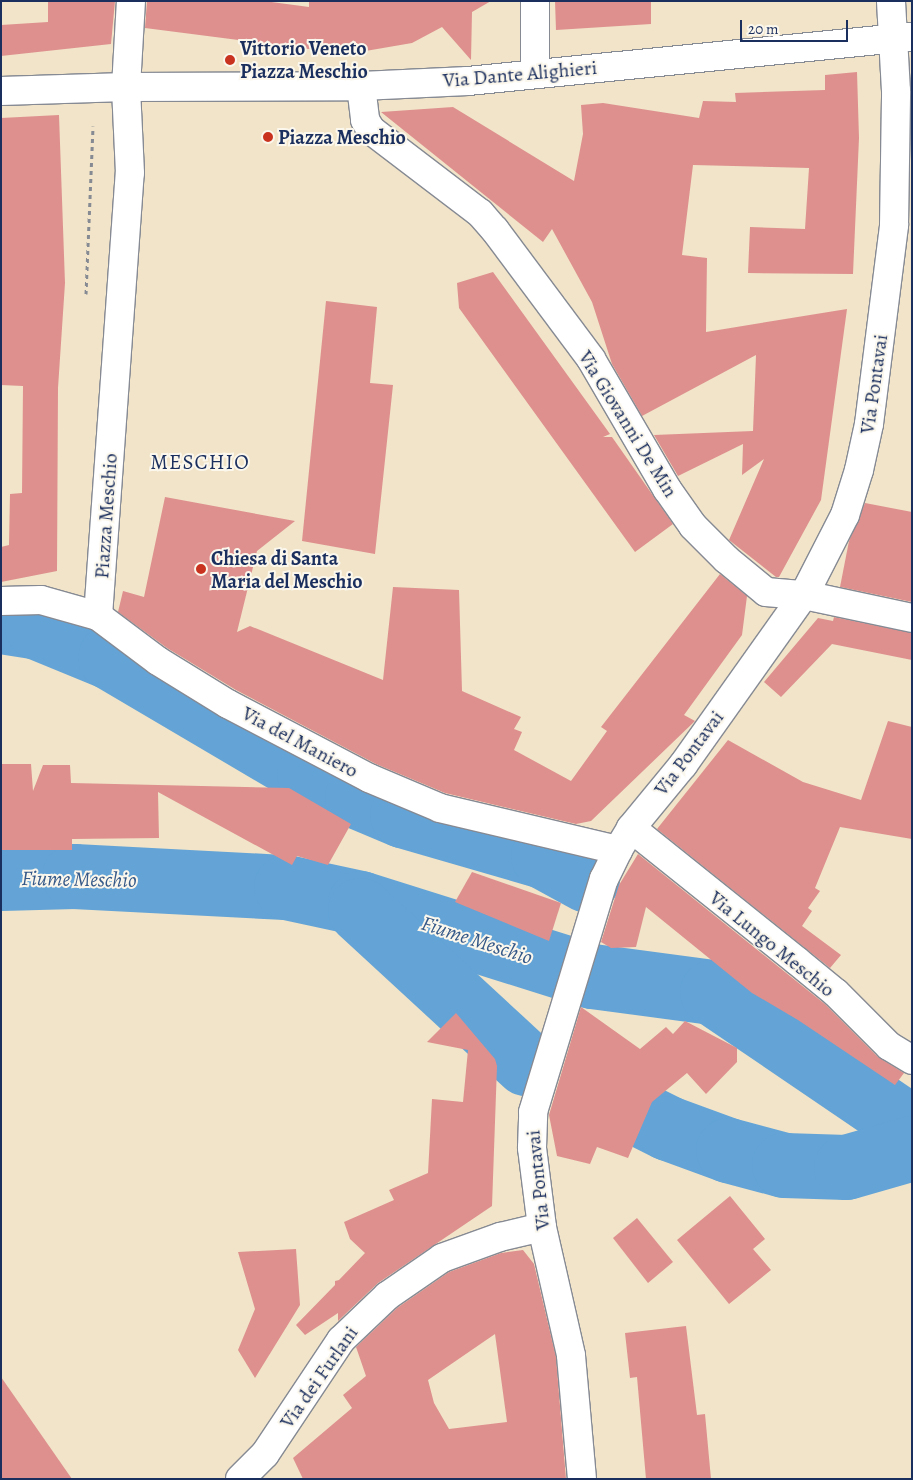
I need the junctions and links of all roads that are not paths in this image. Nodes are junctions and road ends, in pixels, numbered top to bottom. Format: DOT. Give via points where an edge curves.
graph roads {
  1 [pos="131,1"];
  2 [pos="535,1"];
  3 [pos="891,1"];
  4 [pos="901,37"];
  5 [pos="535,74"];
  6 [pos="126,86"];
  7 [pos="361,86"];
  8 [pos="1,91"];
  9 [pos="804,595"];
  10 [pos="1,602"];
  11 [pos="98,616"];
  12 [pos="912,618"];
  13 [pos="624,839"];
  14 [pos="912,1060"];
  15 [pos="542,1227"];
  16 [pos="240,1479"];
  17 [pos="582,1479"];
  1 -- 6 [label="street, Piazza Meschio"];
  2 -- 5 [label="street"];
  3 -- 4 [label="street, Via Pontavai"];
  4 -- 5 [label="street, Via Dante Alighieri"];
  4 -- 9 [label="street, Via Pontavai" via="896,91 894,225 869,424 845,515"];
  5 -- 7 [label="street, Via Dante Alighieri"];
  6 -- 7 [label="street, Via Dante Alighieri"];
  6 -- 8 [label="street, Via Dante Alighieri"];
  6 -- 11 [label="street, Piazza Meschio" via="130,173"];
  7 -- 9 [label="street, Via Giovanni De Min" via="365,120 371,130 480,213 590,359 641,449 693,526 766,592"];
  9 -- 12 [label="street, Via Giovanni De Min"];
  9 -- 13 [label="street, Via Pontavai" via="683,765"];
  10 -- 11 [label="street, Via del Maniero" via="41,600"];
  11 -- 13 [label="street, Via del Maniero" via="158,661 228,704 369,778 440,808"];
  13 -- 14 [label="street, Via Lungo Meschio" via="797,960 836,993 889,1046"];
  13 -- 15 [label="street, Via Pontavai" via="604,879 533,1112 532,1148"];
  15 -- 16 [label="street, Via dei Furlani" via="500,1237 442,1258 387,1296 341,1340 265,1454"];
  15 -- 17 [label="street, Via Pontavai" via="570,1355"];
}
